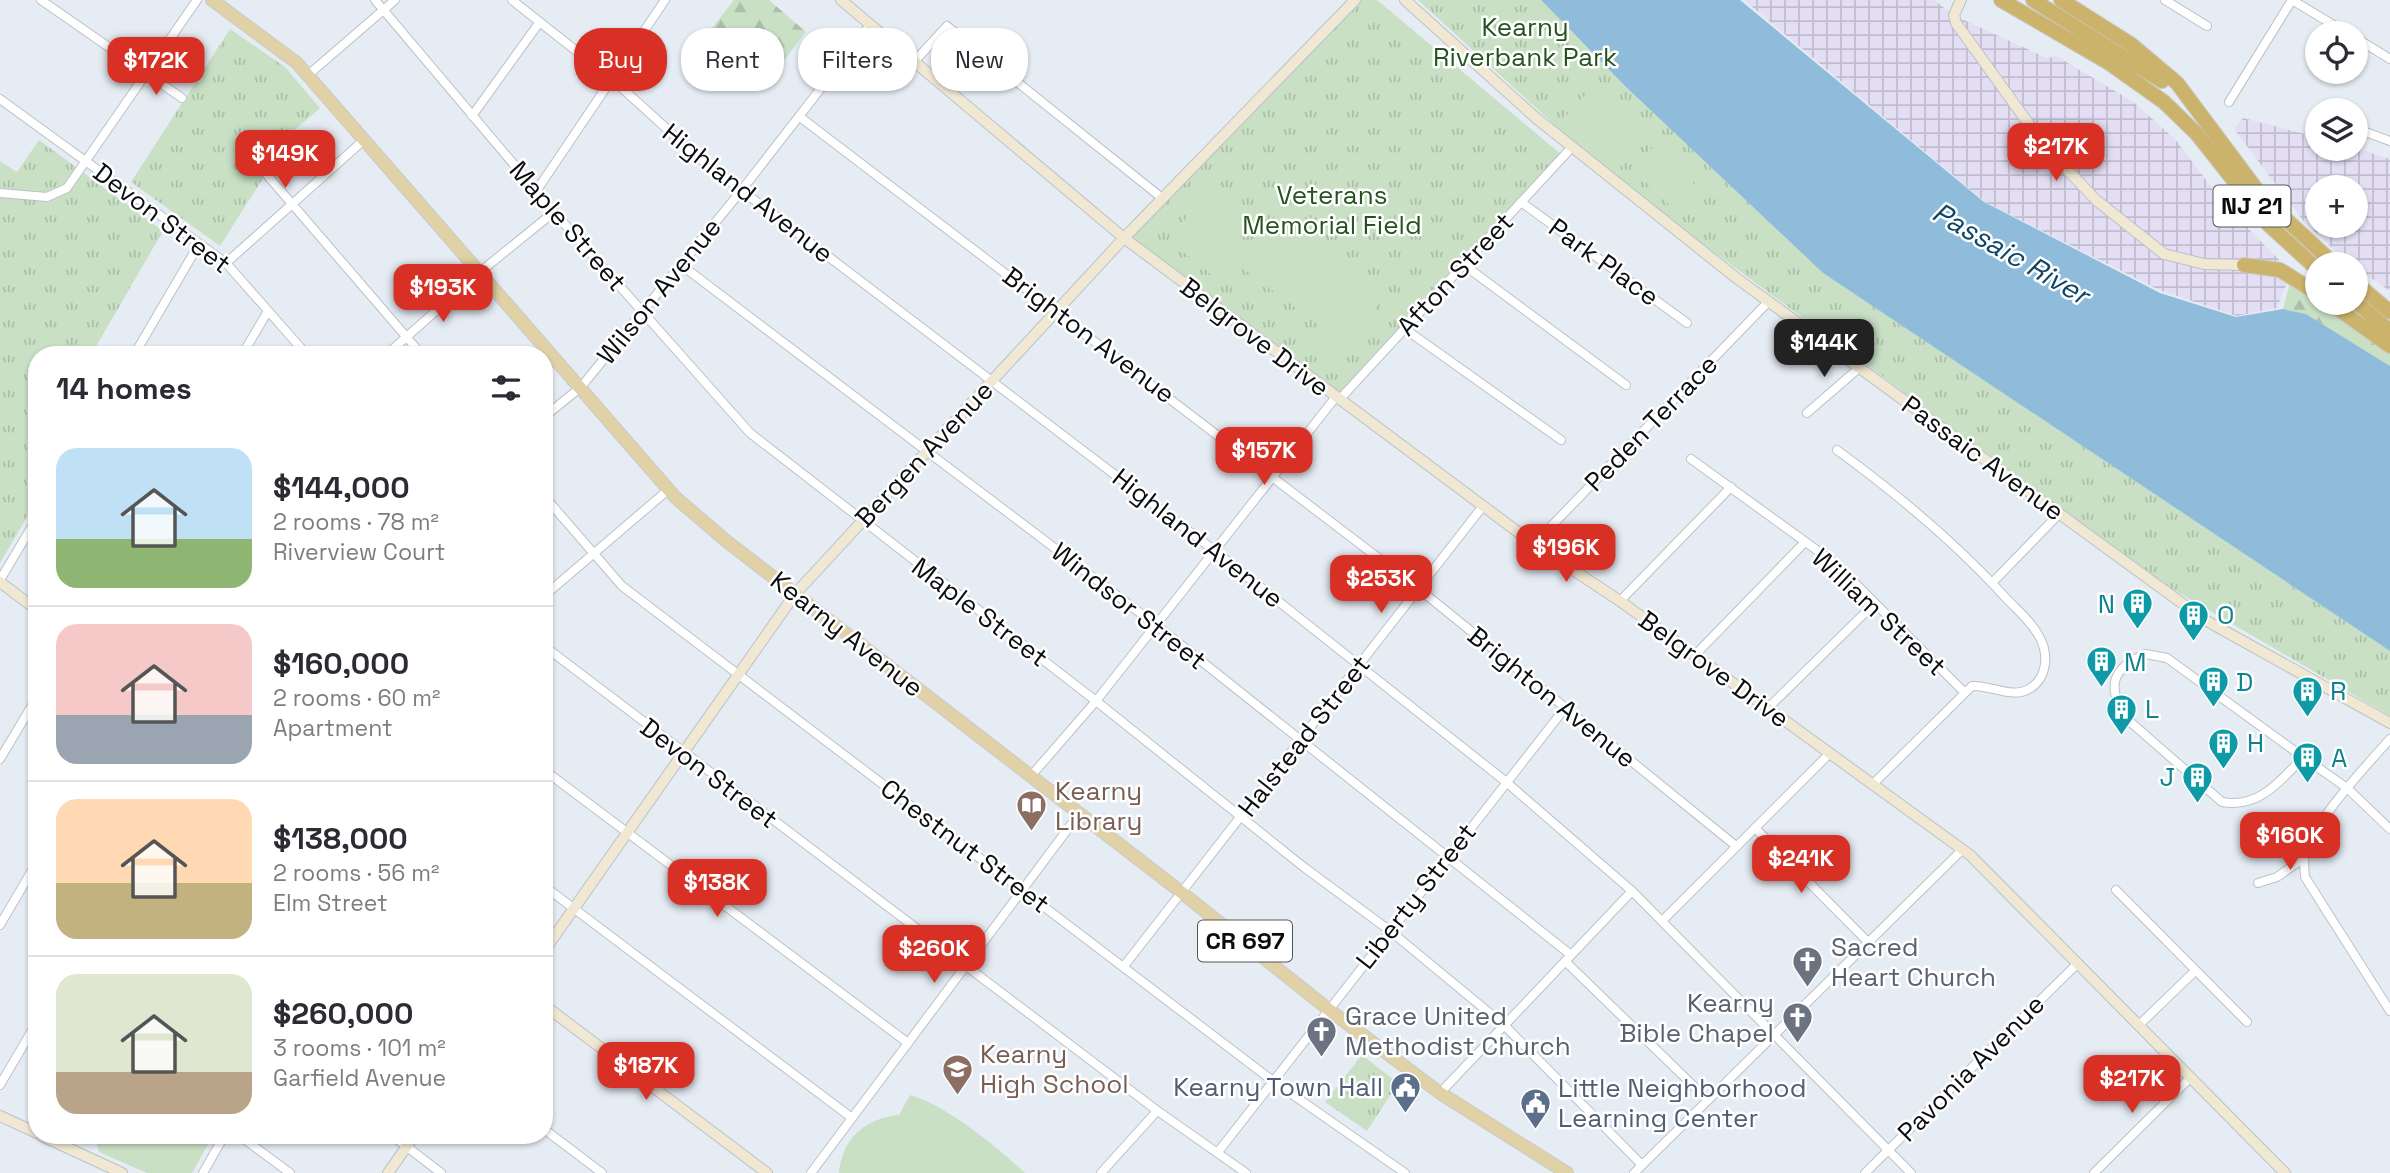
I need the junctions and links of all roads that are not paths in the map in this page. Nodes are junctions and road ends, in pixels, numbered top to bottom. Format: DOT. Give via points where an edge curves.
graph roads {
  1 [pos="41,0"];
  2 [pos="197,0"];
  3 [pos="212,0"];
  4 [pos="375,0"];
  5 [pos="395,0"];
  6 [pos="512,0"];
  7 [pos="665,0"];
  8 [pos="841,0"];
  9 [pos="1355,0"];
  10 [pos="1405,0"];
  11 [pos="2001,0"];
  12 [pos="2033,0"];
  13 [pos="2061,0"];
  14 [pos="2165,0"];
  15 [pos="2292,0"];
  16 [pos="1959,3"];
  17 [pos="383,10"];
  18 [pos="2327,21"];
  19 [pos="539,23"];
  20 [pos="870,25"];
  21 [pos="2207,26"];
  22 [pos="647,28"];
  23 [pos="873,28"];
  24 [pos="2368,45"];
  25 [pos="574,50"];
  26 [pos="917,58"];
  27 [pos="2390,59"];
  28 [pos="917,65"];
  29 [pos="147,73"];
  30 [pos="308,75"];
  31 [pos="605,91"];
  32 [pos="625,91"];
  33 [pos="182,98"];
  34 [pos="0,99"];
  35 [pos="2229,102"];
  36 [pos="472,116"];
  37 [pos="2199,116"];
  38 [pos="800,117"];
  39 [pos="2368,133"];
  40 [pos="365,139"];
  41 [pos="2390,141"];
  42 [pos="1572,147"];
  43 [pos="87,162"];
  44 [pos="268,176"];
  45 [pos="537,190"];
  46 [pos="741,191"];
  47 [pos="0,193"];
  48 [pos="1162,198"];
  49 [pos="1521,202"];
  50 [pos="292,204"];
  51 [pos="554,212"];
  52 [pos="1124,238"];
  53 [pos="200,244"];
  54 [pos="2321,252"];
  55 [pos="2305,258"];
  56 [pos="226,263"];
  57 [pos="680,264"];
  58 [pos="1464,265"];
  59 [pos="2244,265"];
  60 [pos="480,272"];
  61 [pos="2305,286"];
  62 [pos="2368,293"];
  63 [pos="1769,302"];
  64 [pos="1057,310"];
  65 [pos="268,311"];
  66 [pos="642,312"];
  67 [pos="2368,312"];
  68 [pos="2390,312"];
  69 [pos="2347,315"];
  70 [pos="1687,323"];
  71 [pos="1405,328"];
  72 [pos="2390,331"];
  73 [pos="406,337"];
  74 [pos="139,346"];
  75 [pos="247,346"];
  76 [pos="299,346"];
  77 [pos="396,346"];
  78 [pos="414,346"];
  79 [pos="544,346"];
  80 [pos="2390,346"];
  81 [pos="553,356"];
  82 [pos="1859,368"];
  83 [pos="993,380"];
  84 [pos="1626,385"];
  85 [pos="580,387"];
  86 [pos="1337,399"];
  87 [pos="553,410"];
  88 [pos="1807,413"];
  89 [pos="1561,440"];
  90 [pos="928,450"];
  91 [pos="1837,450"];
  92 [pos="1691,459"];
  93 [pos="1273,477"];
  94 [pos="1731,487"];
  95 [pos="668,490"];
  96 [pos="553,506"];
  97 [pos="1483,506"];
  98 [pos="2059,513"];
  99 [pos="862,522"];
  100 [pos="28,533"];
  101 [pos="1805,542"];
  102 [pos="1534,544"];
  103 [pos="1215,551"];
  104 [pos="594,554"];
  105 [pos="0,581"];
  106 [pos="1992,583"];
  107 [pos="553,588"];
  108 [pos="1419,589"];
  109 [pos="795,594"];
  110 [pos="1620,601"];
  111 [pos="28,603"];
  112 [pos="1874,604"];
  113 [pos="1156,625"];
  114 [pos="553,653"];
  115 [pos="1695,655"];
  116 [pos="1360,665"];
  117 [pos="739,674"];
  118 [pos="1964,692"];
  119 [pos="1096,701"];
  120 [pos="1565,708"];
  121 [pos="1768,708"];
  122 [pos="28,713"];
  123 [pos="2390,723"];
  124 [pos="2390,739"];
  125 [pos="1300,741"];
  126 [pos="1830,753"];
  127 [pos="683,754"];
  128 [pos="2303,757"];
  129 [pos="0,759"];
  130 [pos="1031,776"];
  131 [pos="553,777"];
  132 [pos="1504,781"];
  133 [pos="1874,783"];
  134 [pos="2347,788"];
  135 [pos="1079,814"];
  136 [pos="1240,817"];
  137 [pos="1755,828"];
  138 [pos="2390,829"];
  139 [pos="627,833"];
  140 [pos="1736,846"];
  141 [pos="1963,849"];
  142 [pos="1447,857"];
  143 [pos="2304,858"];
  144 [pos="28,877"];
  145 [pos="2258,883"];
  146 [pos="1023,890"];
  147 [pos="2116,890"];
  148 [pos="1632,891"];
  149 [pos="1181,892"];
  150 [pos="553,893"];
  151 [pos="574,908"];
  152 [pos="1662,921"];
  153 [pos="0,925"];
  154 [pos="1389,930"];
  155 [pos="553,938"];
  156 [pos="1867,941"];
  157 [pos="1568,958"];
  158 [pos="2078,963"];
  159 [pos="966,966"];
  160 [pos="1124,966"];
  161 [pos="2195,971"];
  162 [pos="1328,1009"];
  163 [pos="2390,1011"];
  164 [pos="553,1012"];
  165 [pos="2247,1023"];
  166 [pos="1504,1026"];
  167 [pos="2138,1026"];
  168 [pos="1774,1034"];
  169 [pos="28,1037"];
  170 [pos="908,1043"];
  171 [pos="2190,1078"];
  172 [pos="1273,1081"];
  173 [pos="0,1085"];
  174 [pos="1440,1093"];
  175 [pos="1708,1100"];
  176 [pos="1157,1111"];
  177 [pos="0,1116"];
  178 [pos="852,1118"];
  179 [pos="28,1129"];
  180 [pos="553,1136"];
  181 [pos="61,1144"];
  182 [pos="219,1144"];
  183 [pos="251,1144"];
  184 [pos="404,1144"];
  185 [pos="407,1146"];
  186 [pos="1888,1150"];
  187 [pos="1218,1152"];
  188 [pos="1642,1165"];
  189 [pos="122,1173"];
  190 [pos="203,1173"];
  191 [pos="290,1173"];
  192 [pos="388,1173"];
  193 [pos="441,1173"];
  194 [pos="602,1173"];
  195 [pos="767,1173"];
  196 [pos="811,1173"];
  197 [pos="1101,1173"];
  198 [pos="1246,1173"];
  199 [pos="1405,1173"];
  200 [pos="1567,1173"];
  201 [pos="1634,1173"];
  202 [pos="1865,1173"];
  203 [pos="1911,1173"];
  204 [pos="2094,1173"];
  205 [pos="2286,1173"];
  1 -- 29 [label="street"];
  2 -- 29 [label="street"];
  3 -- 30 [label="main road, Kearny Avenue / CR 697" via="270,40"];
  4 -- 17 [label="street, Maple Street"];
  5 -- 17 [label="street"];
  6 -- 19 [label="street, Highland Avenue"];
  7 -- 22 [label="street"];
  8 -- 20 [label="street, Belgrove Drive"];
  9 -- 48 [label="street, Bergen Avenue"];
  10 -- 42 [label="street, Passaic Avenue"];
  11 -- 55 [label="highway, NJ 21" via="2109,63 2164,102 2197,134 2268,224"];
  12 -- 37 [label="highway, NJ 21" via="2154,75"];
  13 -- 37 [label="highway" via="2132,45 2177,83"];
  14 -- 21 [label="street"];
  15 -- 18 [label="street"];
  15 -- 35 [label="street"];
  16 -- 59 [label="street" via="1954,15 1958,26 2045,145 2096,200 2164,254 2204,264"];
  17 -- 30 [label="street"];
  17 -- 36 [label="street, Maple Street"];
  19 -- 25 [label="street, Highland Avenue"];
  19 -- 36 [label="street"];
  20 -- 23 [label="street, Belgrove Drive"];
  20 -- 38 [label="street, Wilson Avenue"];
  24 -- 27 [label="street"];
  26 -- 48 [label="street" via="947,26"];
  28 -- 52 [label="street, Belgrove Drive"];
  29 -- 33 [label="street"];
  29 -- 43 [label="street"];
  30 -- 40 [label="main road, Kearny Avenue / CR 697"];
  31 -- 45 [label="street"];
  32 -- 46 [label="street, Highland Avenue"];
  34 -- 43 [label="street, Devon Street"];
  36 -- 45 [label="street, Maple Street"];
  37 -- 54 [label="highway, NJ 21" via="2278,214"];
  38 -- 46 [label="street, Wilson Avenue"];
  38 -- 64 [label="street, Brighton Avenue"];
  39 -- 41 [label="street"];
  40 -- 50 [label="street"];
  40 -- 60 [label="main road, Kearny Avenue / CR 697"];
  42 -- 49 [label="street, Afton Street"];
  42 -- 63 [label="street, Passaic Avenue"];
  43 -- 47 [label="street" via="67,188 53,196"];
  43 -- 53 [label="street, Devon Street"];
  44 -- 50 [label="street"];
  45 -- 51 [label="street, Maple Street"];
  46 -- 57 [label="street, Wilson Avenue"];
  46 -- 83 [label="street, Highland Avenue"];
  48 -- 52 [label="street, Bergen Avenue"];
  49 -- 58 [label="street, Afton Street"];
  49 -- 70 [label="street, Park Place"];
  50 -- 56 [label="street"];
  50 -- 73 [label="street"];
  51 -- 60 [label="street"];
  51 -- 66 [label="street, Maple Street"];
  52 -- 64 [label="street, Bergen Avenue"];
  52 -- 86 [label="street, Belgrove Drive"];
  53 -- 56 [label="street, Devon Street"];
  53 -- 74 [label="street"];
  56 -- 65 [label="street, Devon Street"];
  57 -- 66 [label="street, Wilson Avenue"];
  57 -- 90 [label="street, Windsor Street"];
  58 -- 71 [label="street, Afton Street"];
  58 -- 84 [label="street"];
  59 -- 61 [label="highway" via="2280,270"];
  60 -- 73 [label="street"];
  60 -- 79 [label="main road, Kearny Avenue / CR 697"];
  62 -- 68 [label="highway"];
  63 -- 82 [label="street, Passaic Avenue"];
  63 -- 102 [label="street, Peden Terrace"];
  64 -- 83 [label="street, Bergen Avenue"];
  64 -- 93 [label="street, Brighton Avenue"];
  65 -- 75 [label="street"];
  65 -- 76 [label="street, Devon Street"];
  66 -- 85 [label="street, Wilson Avenue"];
  66 -- 99 [label="street, Maple Street" via="750,433"];
  67 -- 72 [label="highway"];
  69 -- 80 [label="highway"];
  71 -- 86 [label="street, Afton Street"];
  71 -- 89 [label="street"];
  73 -- 77 [label="street"];
  73 -- 78 [label="street"];
  81 -- 85 [label="main road, Kearny Avenue / CR 697"];
  82 -- 88 [label="street"];
  82 -- 98 [label="street, Passaic Avenue"];
  83 -- 90 [label="street, Bergen Avenue"];
  83 -- 103 [label="street, Highland Avenue"];
  85 -- 87 [label="street, Wilson Avenue"];
  85 -- 95 [label="main road, Kearny Avenue / CR 697"];
  86 -- 93 [label="street, Afton Street"];
  86 -- 97 [label="street, Belgrove Drive"];
  90 -- 99 [label="street, Bergen Avenue"];
  90 -- 113 [label="street, Windsor Street"];
  91 -- 106 [label="street" via="1896,493"];
  92 -- 94 [label="street, William Street"];
  93 -- 103 [label="street, Afton Street"];
  93 -- 108 [label="street, Brighton Avenue"];
  94 -- 101 [label="street, William Street"];
  94 -- 110 [label="street"];
  95 -- 104 [label="street"];
  95 -- 109 [label="main road, Kearny Avenue / CR 697"];
  96 -- 104 [label="street, Chestnut Street"];
  97 -- 102 [label="street, Belgrove Drive"];
  97 -- 108 [label="street, Halstead Street"];
  98 -- 106 [label="street"];
  98 -- 123 [label="street, Passaic Avenue" via="2205,620"];
  99 -- 109 [label="street, Bergen Avenue"];
  99 -- 119 [label="street, Maple Street"];
  100 -- 105 [label="street"];
  101 -- 112 [label="street, William Street" via="1836,564"];
  101 -- 115 [label="street"];
  102 -- 110 [label="street, Belgrove Drive"];
  103 -- 113 [label="street, Afton Street"];
  103 -- 116 [label="street, Highland Avenue"];
  104 -- 107 [label="street"];
  104 -- 117 [label="street, Chestnut Street" via="622,586"];
  105 -- 111 [label="street"];
  106 -- 118 [label="street" via="2039,635 2045,666 2042,677 2026,691 1982,685"];
  108 -- 116 [label="street, Halstead Street"];
  108 -- 120 [label="street, Brighton Avenue"];
  109 -- 117 [label="street, Bergen Avenue"];
  109 -- 130 [label="main road, Kearny Avenue / CR 697"];
  110 -- 115 [label="street, Belgrove Drive"];
  112 -- 118 [label="street, William Street"];
  112 -- 121 [label="street"];
  113 -- 119 [label="street, Afton Street"];
  113 -- 125 [label="street, Windsor Street"];
  114 -- 127 [label="street, Devon Street"];
  115 -- 121 [label="street, Belgrove Drive"];
  116 -- 125 [label="street, Halstead Street"];
  116 -- 132 [label="street, Highland Avenue"];
  117 -- 127 [label="street, Bergen Avenue"];
  117 -- 146 [label="street, Chestnut Street"];
  118 -- 133 [label="street"];
  119 -- 130 [label="street, Afton Street"];
  119 -- 136 [label="street, Maple Street"];
  120 -- 132 [label="street, Liberty Street"];
  120 -- 140 [label="street, Brighton Avenue"];
  121 -- 126 [label="street, Belgrove Drive"];
  122 -- 129 [label="street"];
  124 -- 134 [label="street"];
  125 -- 136 [label="street, Halstead Street"];
  125 -- 142 [label="street, Windsor Street"];
  126 -- 133 [label="street, Belgrove Drive"];
  126 -- 137 [label="street"];
  127 -- 139 [label="street, Bergen Avenue"];
  127 -- 159 [label="street, Devon Street"];
  128 -- 128 [label="street" via="2167,658 2146,654 2127,661 2117,671 2118,706 2128,720 2222,802 2237,805 2260,798"];
  128 -- 134 [label="street"];
  130 -- 135 [label="main road, Kearny Avenue / CR 697"];
  131 -- 139 [label="street"];
  132 -- 142 [label="street, Liberty Street"];
  132 -- 148 [label="street, Highland Avenue"];
  133 -- 141 [label="street, Belgrove Drive"];
  134 -- 138 [label="street"];
  134 -- 143 [label="street" via="2306,848"];
  135 -- 146 [label="street"];
  135 -- 149 [label="main road, Kearny Avenue / CR 697"];
  136 -- 149 [label="street, Halstead Street"];
  136 -- 154 [label="street, Maple Street"];
  137 -- 140 [label="street"];
  137 -- 156 [label="street"];
  139 -- 151 [label="street, Bergen Avenue"];
  139 -- 170 [label="street"];
  140 -- 152 [label="street"];
  141 -- 156 [label="street"];
  141 -- 158 [label="street, Belgrove Drive"];
  142 -- 154 [label="street, Liberty Street"];
  142 -- 157 [label="street, Windsor Street"];
  143 -- 145 [label="street" via="2277,877"];
  143 -- 163 [label="street" via="2305,877"];
  144 -- 153 [label="street"];
  146 -- 159 [label="street"];
  146 -- 160 [label="street, Chestnut Street"];
  147 -- 161 [label="street"];
  148 -- 152 [label="street, Highland Avenue"];
  148 -- 157 [label="street"];
  149 -- 160 [label="street, Halstead Street"];
  149 -- 162 [label="main road, Kearny Avenue / CR 697"];
  150 -- 151 [label="street"];
  151 -- 155 [label="street, Bergen Avenue"];
  151 -- 178 [label="street"];
  152 -- 168 [label="street, Highland Avenue"];
  154 -- 162 [label="street, Liberty Street"];
  154 -- 166 [label="street, Maple Street"];
  156 -- 168 [label="street"];
  157 -- 166 [label="street"];
  157 -- 175 [label="street, Windsor Street"];
  158 -- 167 [label="street, Belgrove Drive"];
  158 -- 186 [label="street, Pavonia Avenue"];
  159 -- 170 [label="street"];
  159 -- 176 [label="street, Devon Street"];
  160 -- 172 [label="street, Chestnut Street"];
  161 -- 165 [label="street"];
  161 -- 167 [label="street"];
  162 -- 172 [label="street, Liberty Street"];
  162 -- 174 [label="main road, Kearny Avenue / CR 697"];
  164 -- 195 [label="street"];
  166 -- 174 [label="street"];
  166 -- 188 [label="street, Maple Street"];
  167 -- 171 [label="street, Belgrove Drive"];
  168 -- 175 [label="street"];
  168 -- 186 [label="street, Highland Avenue"];
  169 -- 173 [label="street"];
  170 -- 178 [label="street"];
  171 -- 204 [label="street"];
  171 -- 205 [label="street, Belgrove Drive"];
  172 -- 187 [label="street, Liberty Street"];
  172 -- 199 [label="street, Chestnut Street"];
  174 -- 200 [label="main road, Kearny Avenue / CR 697"];
  175 -- 188 [label="street"];
  176 -- 187 [label="street, Devon Street"];
  176 -- 197 [label="street"];
  177 -- 179 [label="street"];
  178 -- 196 [label="street"];
  180 -- 194 [label="street"];
  181 -- 189 [label="street"];
  182 -- 190 [label="street"];
  183 -- 191 [label="street"];
  184 -- 185 [label="street"];
  185 -- 192 [label="street"];
  185 -- 193 [label="street"];
  186 -- 202 [label="street, Pavonia Avenue"];
  186 -- 203 [label="street, Highland Avenue"];
  187 -- 198 [label="street, Devon Street"];
  188 -- 201 [label="street"];
}
